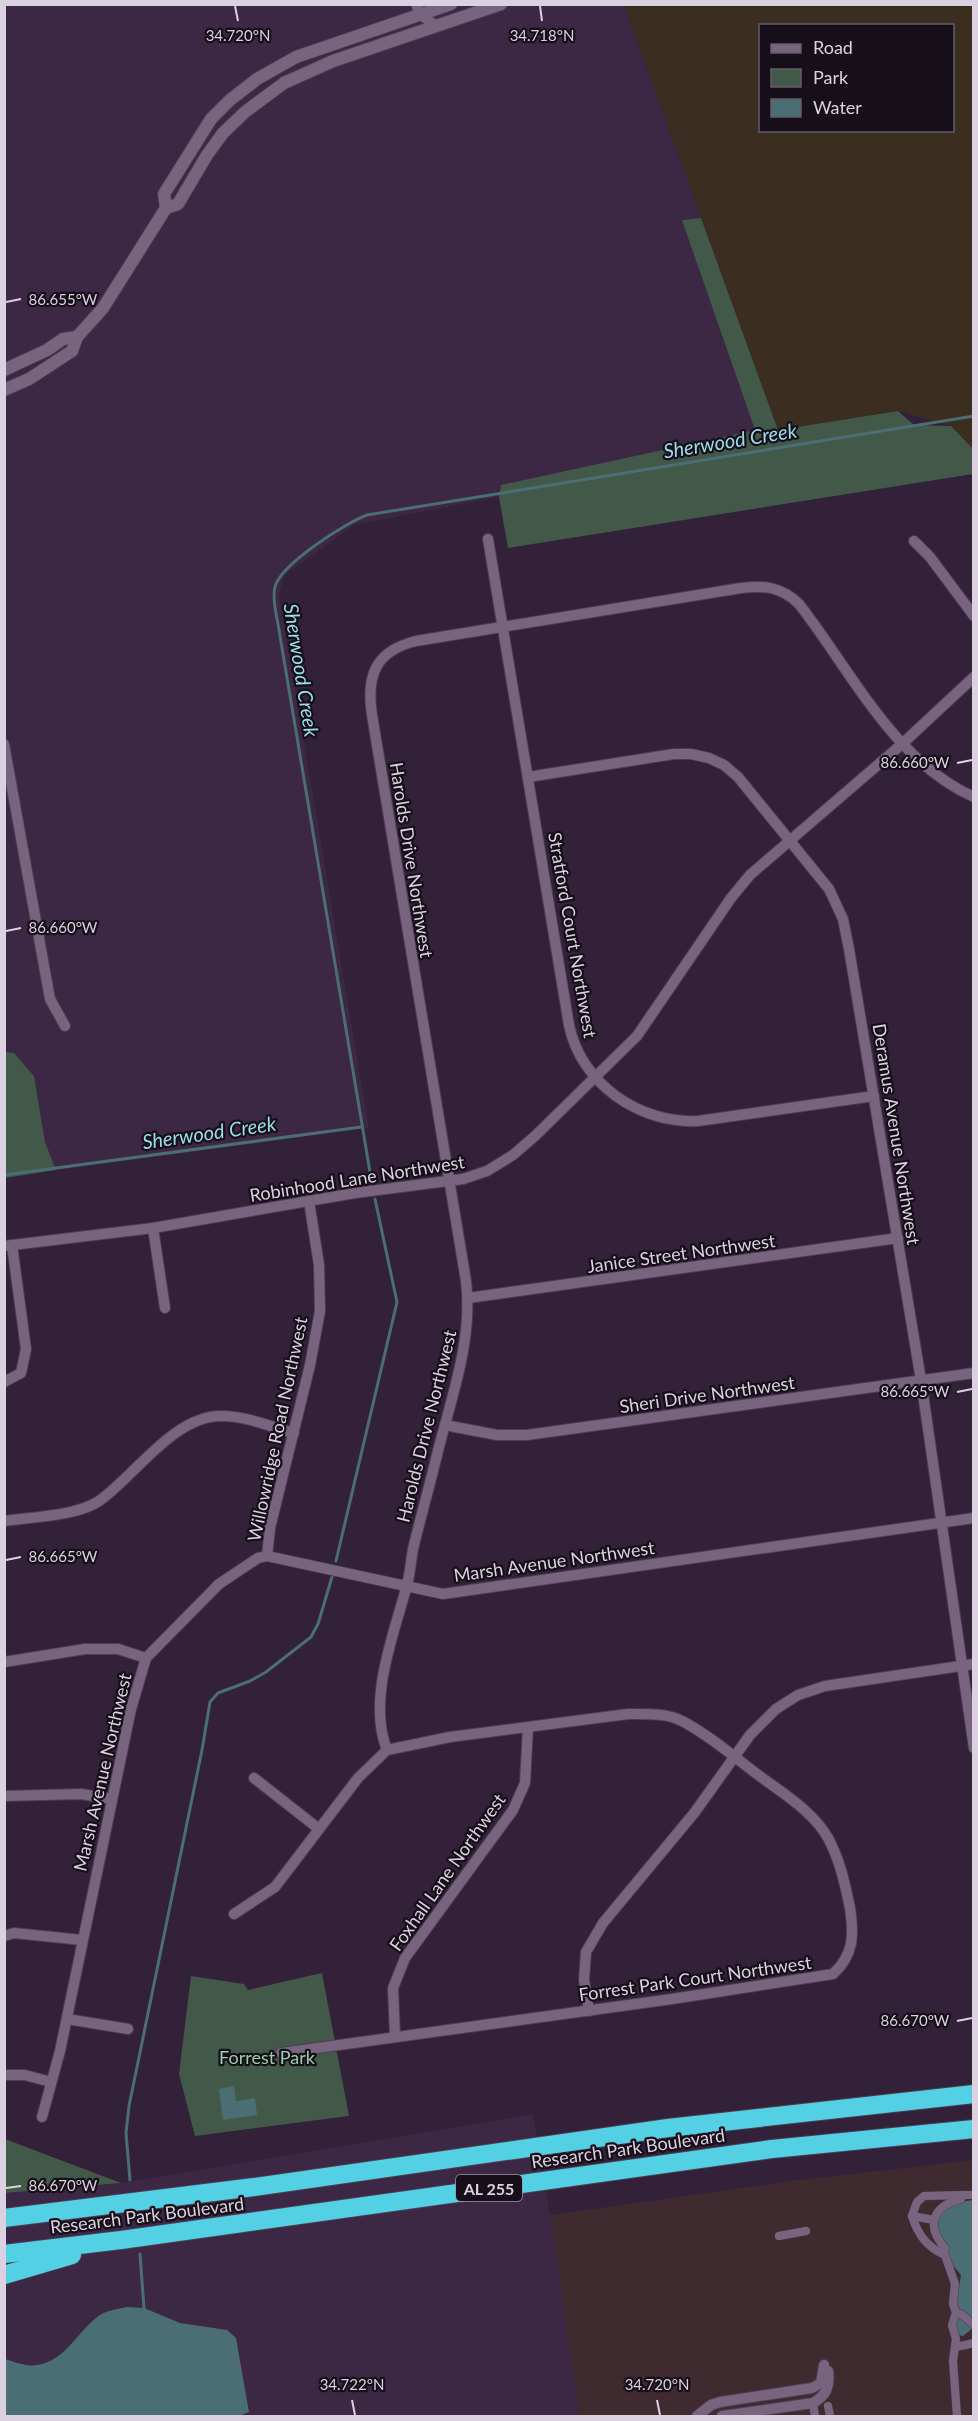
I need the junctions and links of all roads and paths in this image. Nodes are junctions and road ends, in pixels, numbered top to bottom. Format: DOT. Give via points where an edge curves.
graph roads {
  1 [pos="451,4"];
  2 [pos="501,4"];
  3 [pos="435,7"];
  4 [pos="419,10"];
  5 [pos="436,26"];
  6 [pos="166,208"];
  7 [pos="77,337"];
  8 [pos="4,370"];
  9 [pos="4,390"];
  10 [pos="488,540"];
  11 [pos="914,541"];
  12 [pos="974,616"];
  13 [pos="503,628"];
  14 [pos="974,677"];
  15 [pos="4,744"];
  16 [pos="902,744"];
  17 [pos="528,777"];
  18 [pos="974,797"];
  19 [pos="790,839"];
  20 [pos="65,1026"];
  21 [pos="596,1078"];
  22 [pos="874,1096"];
  23 [pos="449,1181"];
  24 [pos="309,1201"];
  25 [pos="153,1228"];
  26 [pos="898,1238"];
  27 [pos="8,1246"];
  28 [pos="468,1298"];
  29 [pos="165,1308"];
  30 [pos="974,1372"];
  31 [pos="921,1380"];
  32 [pos="4,1382"];
  33 [pos="445,1425"];
  34 [pos="294,1433"];
  35 [pos="974,1518"];
  36 [pos="4,1521"];
  37 [pos="941,1523"];
  38 [pos="267,1556"];
  39 [pos="406,1586"];
  40 [pos="146,1658"];
  41 [pos="4,1662"];
  42 [pos="974,1664"];
  43 [pos="962,1665"];
  44 [pos="528,1727"];
  45 [pos="974,1748"];
  46 [pos="387,1750"];
  47 [pos="735,1757"];
  48 [pos="254,1778"];
  49 [pos="4,1796"];
  50 [pos="112,1799"];
  51 [pos="319,1829"];
  52 [pos="234,1914"];
  53 [pos="4,1936"];
  54 [pos="82,1940"];
  55 [pos="589,2011"];
  56 [pos="67,2019"];
  57 [pos="128,2029"];
  58 [pos="395,2036"];
  59 [pos="281,2053"];
  60 [pos="4,2075"];
  61 [pos="51,2082"];
  62 [pos="974,2094"];
  63 [pos="42,2116"];
  64 [pos="974,2129"];
  65 [pos="962,2195"];
  66 [pos="974,2195"];
  67 [pos="912,2216"];
  68 [pos="6,2217"];
  69 [pos="934,2220"];
  70 [pos="806,2231"];
  71 [pos="779,2236"];
  72 [pos="121,2240"];
  73 [pos="945,2252"];
  74 [pos="4,2254"];
  75 [pos="4,2275"];
  76 [pos="959,2313"];
  77 [pos="974,2325"];
  78 [pos="974,2343"];
  79 [pos="956,2347"];
  80 [pos="813,2403"];
  81 [pos="828,2406"];
  82 [pos="697,2416"];
  83 [pos="722,2416"];
  84 [pos="815,2416"];
  85 [pos="830,2416"];
  86 [pos="957,2416"];
  1 -- 3 [label="street"];
  2 -- 5 [label="street"];
  3 -- 4 [label="street"];
  3 -- 5 [label="street"];
  4 -- 5 [label="street"];
  4 -- 6 [label="street" via="296,57 230,100 211,119 164,194"];
  5 -- 6 [label="street" via="326,64 284,83 235,121 207,155 178,204"];
  6 -- 7 [label="street" via="103,308"];
  7 -- 8 [label="street" via="63,339"];
  7 -- 9 [label="street" via="72,351 57,362"];
  10 -- 13 [label="street, Stratford Court Northwest"];
  11 -- 12 [label="street"];
  13 -- 16 [label="street, Harolds Drive Northwest" via="741,588 777,589 799,604"];
  13 -- 17 [label="street, Stratford Court Northwest"];
  13 -- 23 [label="street, Harolds Drive Northwest" via="396,647 376,667 369,691"];
  14 -- 16 [label="street, Robinhood Lane Northwest"];
  15 -- 20 [label="street" via="50,999"];
  16 -- 18 [label="street, Harolds Drive Northwest" via="935,773"];
  16 -- 19 [label="street, Robinhood Lane Northwest"];
  17 -- 19 [label="street, Deramus Avenue Northwest" via="674,754 701,755 732,770"];
  17 -- 21 [label="street, Stratford Court Northwest" via="570,1034"];
  19 -- 21 [label="street, Robinhood Lane Northwest" via="740,887 647,1023"];
  19 -- 22 [label="street, Deramus Avenue Northwest" via="829,889 843,919"];
  21 -- 22 [label="street, Stratford Court Northwest" via="635,1108 675,1121"];
  21 -- 23 [label="street, Robinhood Lane Northwest" via="513,1155 479,1175"];
  22 -- 26 [label="street, Deramus Avenue Northwest"];
  23 -- 24 [label="street, Robinhood Lane Northwest"];
  23 -- 28 [label="street, Harolds Drive Northwest"];
  24 -- 25 [label="street, Robinhood Lane Northwest"];
  24 -- 34 [label="street, Willowridge Road Northwest" via="321,1300"];
  25 -- 27 [label="street, Robinhood Lane Northwest"];
  25 -- 29 [label="street"];
  26 -- 28 [label="street, Janice Street Northwest"];
  26 -- 31 [label="street, Deramus Avenue Northwest"];
  27 -- 32 [label="street" via="26,1349 21,1373"];
  28 -- 33 [label="street, Harolds Drive Northwest" via="469,1319"];
  30 -- 31 [label="street, Sheri Drive Northwest"];
  31 -- 33 [label="street, Sheri Drive Northwest" via="515,1436"];
  31 -- 37 [label="street, Deramus Avenue Northwest"];
  33 -- 39 [label="street, Harolds Drive Northwest"];
  34 -- 36 [label="street" via="221,1416 195,1421 179,1430 98,1502 76,1510"];
  34 -- 38 [label="street, Willowridge Road Northwest" via="270,1528"];
  35 -- 37 [label="street, Marsh Avenue Northwest"];
  37 -- 39 [label="street, Marsh Avenue Northwest" via="443,1594"];
  37 -- 43 [label="street, Deramus Avenue Northwest"];
  38 -- 39 [label="street, Marsh Avenue Northwest"];
  38 -- 40 [label="street, Marsh Avenue Northwest" via="219,1584"];
  39 -- 46 [label="street, Harolds Drive Northwest" via="384,1669 381,1723"];
  40 -- 41 [label="street" via="118,1649 85,1649"];
  40 -- 50 [label="street, Marsh Avenue Northwest"];
  42 -- 43 [label="street"];
  43 -- 45 [label="street, Deramus Avenue Northwest"];
  43 -- 47 [label="street" via="825,1686 798,1695 776,1709"];
  44 -- 46 [label="street, Forrest Park Court Northwest"];
  44 -- 47 [label="street, Forrest Park Court Northwest" via="596,1716 653,1714 681,1720"];
  44 -- 58 [label="street, Foxhall Lane Northwest" via="525,1783 513,1810 405,1958 393,1988"];
  46 -- 51 [label="street" via="358,1778"];
  47 -- 55 [label="street" via="603,1923 586,1952 584,1980"];
  47 -- 55 [label="street, Forrest Park Court Northwest" via="812,1816 828,1838 844,1875 851,1918 852,1946 843,1965 833,1974 812,1978"];
  48 -- 51 [label="street"];
  49 -- 50 [label="street" via="81,1794"];
  50 -- 54 [label="street, Marsh Avenue Northwest"];
  51 -- 52 [label="street" via="275,1887"];
  53 -- 54 [label="street" via="14,1933"];
  54 -- 56 [label="street, Marsh Avenue Northwest"];
  55 -- 58 [label="street, Forrest Park Court Northwest"];
  56 -- 57 [label="street"];
  56 -- 61 [label="street, Marsh Avenue Northwest"];
  58 -- 59 [label="street, Forrest Park Court Northwest"];
  60 -- 61 [label="street" via="25,2075"];
  61 -- 63 [label="street, Marsh Avenue Northwest"];
  62 -- 68 [label="highway, Research Park Boulevard / AL 255" via="668,2128 278,2184"];
  64 -- 72 [label="highway, Research Park Boulevard / AL 255" via="760,2151"];
  65 -- 66 [label="street"];
  65 -- 67 [label="street" via="924,2196"];
  65 -- 69 [label="street" via="939,2209"];
  67 -- 69 [label="street"];
  67 -- 73 [label="street" via="926,2242"];
  69 -- 73 [label="street" via="936,2238"];
  70 -- 71 [label="street"];
  72 -- 74 [label="highway, Research Park Boulevard / AL 255"];
  72 -- 75 [label="highway"];
  73 -- 76 [label="street" via="953,2273 953,2304"];
  76 -- 77 [label="street"];
  76 -- 79 [label="street" via="952,2325"];
  78 -- 79 [label="street"];
  79 -- 86 [label="street" via="953,2361"];
  80 -- 82 [label="street" via="827,2391 828,2370 824,2366 821,2383 812,2388 720,2402"];
  80 -- 83 [label="street"];
  80 -- 84 [label="street"];
  81 -- 85 [label="street"];
}
